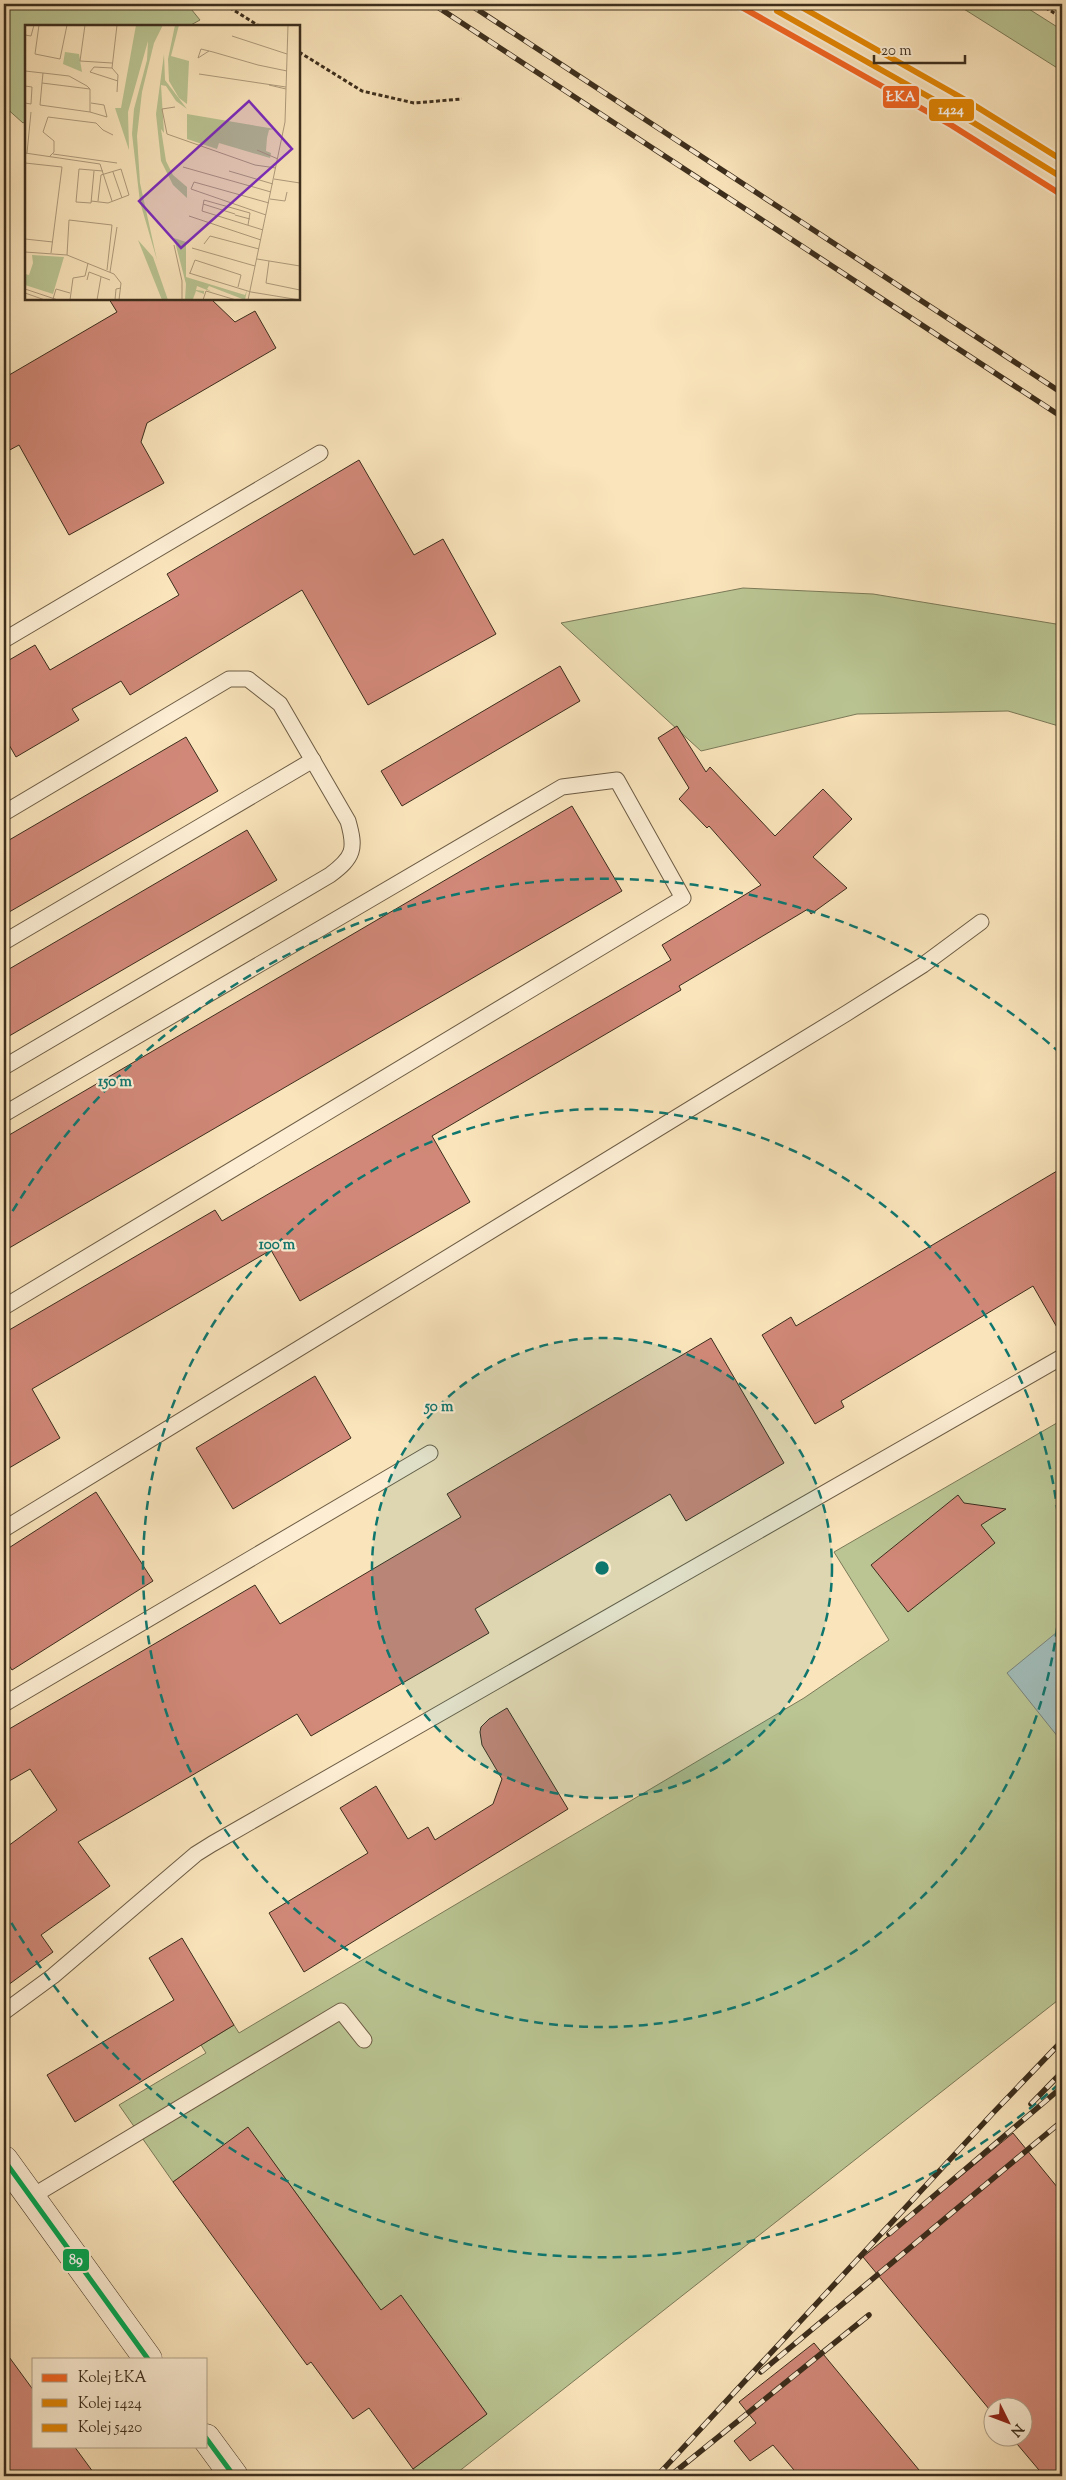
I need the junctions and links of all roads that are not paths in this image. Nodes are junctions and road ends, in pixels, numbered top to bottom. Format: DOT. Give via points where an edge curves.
graph roads {
  1 [pos="320,453"];
  2 [pos="4,640"];
  3 [pos="313,760"];
  4 [pos="4,813"];
  5 [pos="981,922"];
  6 [pos="4,942"];
  7 [pos="4,1066"];
  8 [pos="4,1114"];
  9 [pos="4,1307"];
  10 [pos="1062,1356"];
  11 [pos="430,1453"];
  12 [pos="4,1529"];
  13 [pos="4,1704"];
  14 [pos="4,2012"];
  15 [pos="364,2040"];
  16 [pos="4,2160"];
  17 [pos="31,2197"];
  18 [pos="147,2358"];
  19 [pos="208,2441"];
  20 [pos="234,2476"];
  1 -- 2 [label="lane"];
  3 -- 4 [label="lane" via="280,704 248,679 229,679"];
  3 -- 6 [label="lane"];
  3 -- 7 [label="lane" via="348,821 354,841 347,862"];
  5 -- 12 [label="lane" via="923,965 847,1014"];
  8 -- 9 [label="lane" via="562,787 617,780 683,898"];
  10 -- 14 [label="lane" via="212,1844 196,1854 53,1976"];
  11 -- 13 [label="lane"];
  15 -- 17 [label="lane" via="341,2011"];
  16 -- 17 [label="street"];
  17 -- 18 [label="street"];
  19 -- 20 [label="street"];
}
